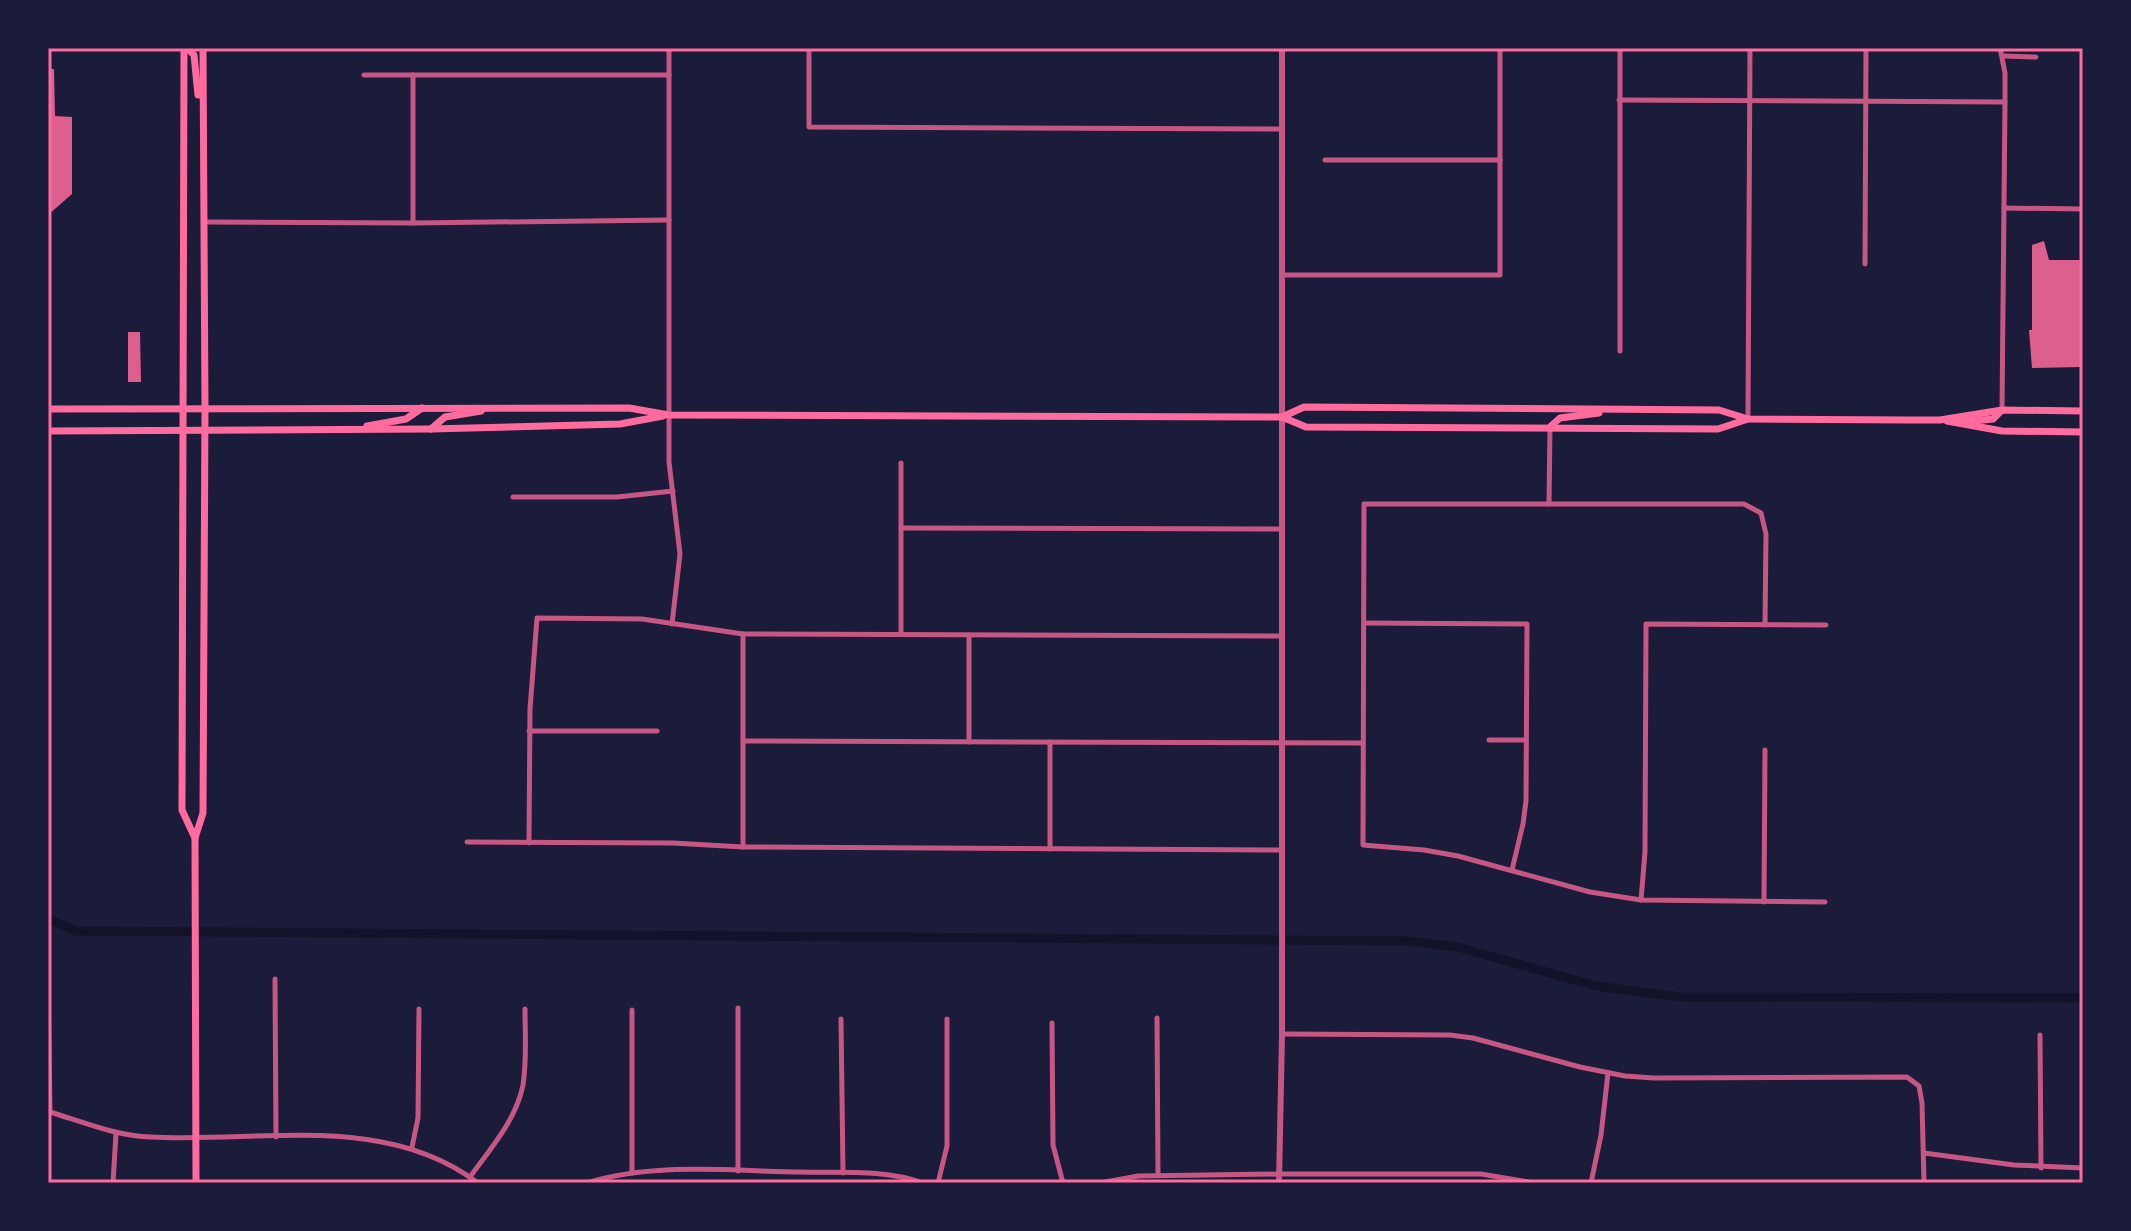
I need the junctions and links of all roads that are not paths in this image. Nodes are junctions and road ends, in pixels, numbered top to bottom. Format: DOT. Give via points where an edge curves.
graph roads {
  1 [pos="185,48"];
  2 [pos="203,48"];
  3 [pos="669,48"];
  4 [pos="809,48"];
  5 [pos="1282,48"];
  6 [pos="1500,48"];
  7 [pos="1620,48"];
  8 [pos="1750,48"];
  9 [pos="1866,48"];
  10 [pos="2000,48"];
  11 [pos="2003,56"];
  12 [pos="2036,57"];
  13 [pos="364,75"];
  14 [pos="413,75"];
  15 [pos="669,75"];
  16 [pos="1619,100"];
  17 [pos="1749,101"];
  18 [pos="1866,101"];
  19 [pos="2005,102"];
  20 [pos="202,125"];
  21 [pos="1282,129"];
  22 [pos="1325,160"];
  23 [pos="1500,160"];
  24 [pos="2004,208"];
  25 [pos="2083,209"];
  26 [pos="669,220"];
  27 [pos="204,222"];
  28 [pos="413,223"];
  29 [pos="1865,264"];
  30 [pos="1282,275"];
  31 [pos="1620,351"];
  32 [pos="503,407"];
  33 [pos="422,408"];
  34 [pos="48,409"];
  35 [pos="181,409"];
  36 [pos="205,409"];
  37 [pos="1625,409"];
  38 [pos="2002,410"];
  39 [pos="2083,411"];
  40 [pos="669,415"];
  41 [pos="1282,417"];
  42 [pos="1748,419"];
  43 [pos="1940,420"];
  44 [pos="1953,423"];
  45 [pos="1550,426"];
  46 [pos="431,429"];
  47 [pos="181,430"];
  48 [pos="205,430"];
  49 [pos="345,430"];
  50 [pos="48,431"];
  51 [pos="2083,432"];
  52 [pos="901,463"];
  53 [pos="673,491"];
  54 [pos="513,497"];
  55 [pos="1549,504"];
  56 [pos="901,528"];
  57 [pos="1282,529"];
  58 [pos="1364,623"];
  59 [pos="672,624"];
  60 [pos="1765,625"];
  61 [pos="1826,625"];
  62 [pos="743,634"];
  63 [pos="901,634"];
  64 [pos="969,635"];
  65 [pos="1282,636"];
  66 [pos="529,731"];
  67 [pos="657,731"];
  68 [pos="1489,740"];
  69 [pos="1526,740"];
  70 [pos="743,741"];
  71 [pos="969,742"];
  72 [pos="1050,742"];
  73 [pos="1282,743"];
  74 [pos="1363,743"];
  75 [pos="1765,750"];
  76 [pos="195,838"];
  77 [pos="467,842"];
  78 [pos="529,843"];
  79 [pos="743,847"];
  80 [pos="1050,849"];
  81 [pos="1282,850"];
  82 [pos="1512,870"];
  83 [pos="1641,900"];
  84 [pos="1764,902"];
  85 [pos="1825,902"];
  86 [pos="275,979"];
  87 [pos="48,981"];
  88 [pos="738,1008"];
  89 [pos="419,1009"];
  90 [pos="525,1009"];
  91 [pos="632,1010"];
  92 [pos="1157,1018"];
  93 [pos="841,1019"];
  94 [pos="947,1019"];
  95 [pos="1052,1023"];
  96 [pos="1282,1034"];
  97 [pos="2040,1035"];
  98 [pos="1608,1073"];
  99 [pos="116,1133"];
  100 [pos="196,1137"];
  101 [pos="276,1137"];
  102 [pos="412,1147"];
  103 [pos="1924,1153"];
  104 [pos="2041,1168"];
  105 [pos="2083,1168"];
  106 [pos="738,1171"];
  107 [pos="632,1173"];
  108 [pos="843,1173"];
  109 [pos="1279,1174"];
  110 [pos="1481,1174"];
  111 [pos="1158,1175"];
  112 [pos="470,1177"];
  113 [pos="113,1183"];
  114 [pos="196,1183"];
  115 [pos="478,1183"];
  116 [pos="587,1183"];
  117 [pos="923,1183"];
  118 [pos="938,1183"];
  119 [pos="1063,1183"];
  120 [pos="1100,1183"];
  121 [pos="1279,1183"];
  122 [pos="1481,1183"];
  123 [pos="1535,1183"];
  124 [pos="1591,1183"];
  125 [pos="1924,1183"];
  1 -- 20 [label="main road" via="194,55"];
  1 -- 35 [label="main road"];
  2 -- 20 [label="main road"];
  3 -- 15 [label="street"];
  4 -- 21 [label="street" via="809,127"];
  5 -- 21 [label="street"];
  6 -- 23 [label="street"];
  7 -- 16 [label="street"];
  8 -- 17 [label="street"];
  9 -- 18 [label="street"];
  10 -- 11 [label="street"];
  11 -- 12 [label="street"];
  11 -- 19 [label="street"];
  13 -- 14 [label="street"];
  14 -- 15 [label="street"];
  14 -- 28 [label="street"];
  15 -- 26 [label="street"];
  16 -- 17 [label="street"];
  16 -- 31 [label="street"];
  17 -- 18 [label="street"];
  17 -- 42 [label="street"];
  18 -- 19 [label="street"];
  18 -- 29 [label="street"];
  19 -- 24 [label="street"];
  20 -- 27 [label="main road"];
  21 -- 30 [label="street"];
  22 -- 23 [label="street"];
  23 -- 30 [label="street" via="1500,275"];
  24 -- 25 [label="street"];
  24 -- 38 [label="street"];
  26 -- 28 [label="street"];
  26 -- 40 [label="street"];
  27 -- 28 [label="street"];
  27 -- 36 [label="main road"];
  30 -- 41 [label="street"];
  32 -- 33 [label="main road"];
  32 -- 40 [label="main road" via="629,408"];
  32 -- 46 [label="main road" via="445,417"];
  33 -- 36 [label="main road"];
  33 -- 49 [label="main road" via="406,419"];
  34 -- 35 [label="main road"];
  35 -- 36 [label="main road"];
  35 -- 47 [label="main road"];
  36 -- 48 [label="main road"];
  37 -- 41 [label="main road" via="1304,407"];
  37 -- 42 [label="main road" via="1719,410"];
  37 -- 45 [label="main road" via="1560,418"];
  38 -- 39 [label="main road"];
  38 -- 43 [label="main road"];
  38 -- 44 [label="main road" via="1993,419"];
  40 -- 41 [label="main road"];
  40 -- 46 [label="main road" via="620,424"];
  40 -- 53 [label="street"];
  41 -- 45 [label="main road" via="1306,427"];
  41 -- 57 [label="street"];
  42 -- 43 [label="main road"];
  42 -- 45 [label="main road" via="1718,429"];
  43 -- 44 [label="main road"];
  44 -- 51 [label="main road" via="2002,431"];
  45 -- 55 [label="street"];
  46 -- 49 [label="main road"];
  47 -- 48 [label="main road"];
  47 -- 50 [label="main road"];
  47 -- 76 [label="main road" via="182,810"];
  48 -- 49 [label="main road"];
  48 -- 76 [label="main road" via="203,813"];
  52 -- 56 [label="street"];
  53 -- 54 [label="street"];
  53 -- 59 [label="street" via="680,554"];
  55 -- 58 [label="street" via="1364,504"];
  55 -- 60 [label="street" via="1744,504 1761,513 1766,534"];
  56 -- 57 [label="street"];
  56 -- 63 [label="street"];
  57 -- 65 [label="street"];
  58 -- 69 [label="street" via="1527,624"];
  58 -- 74 [label="street"];
  59 -- 62 [label="street"];
  59 -- 66 [label="street" via="537,618"];
  60 -- 61 [label="street"];
  60 -- 83 [label="street" via="1646,624"];
  62 -- 63 [label="street"];
  62 -- 70 [label="street"];
  63 -- 64 [label="street"];
  64 -- 65 [label="street"];
  64 -- 71 [label="street"];
  65 -- 73 [label="street"];
  66 -- 67 [label="street"];
  66 -- 78 [label="street"];
  68 -- 69 [label="street"];
  69 -- 82 [label="street" via="1523,824"];
  70 -- 71 [label="street"];
  70 -- 79 [label="street"];
  71 -- 72 [label="street"];
  72 -- 73 [label="street"];
  72 -- 80 [label="street"];
  73 -- 74 [label="street"];
  73 -- 81 [label="street"];
  74 -- 82 [label="street" via="1363,845 1424,850"];
  75 -- 84 [label="street"];
  76 -- 100 [label="main road"];
  77 -- 78 [label="street"];
  78 -- 79 [label="street"];
  79 -- 80 [label="street"];
  80 -- 81 [label="street"];
  81 -- 96 [label="street"];
  82 -- 83 [label="street"];
  83 -- 84 [label="street"];
  84 -- 85 [label="street"];
  86 -- 101 [label="street"];
  87 -- 99 [label="street" via="50,1112"];
  88 -- 106 [label="street"];
  89 -- 102 [label="street" via="418,1118"];
  90 -- 112 [label="street" via="525,1070 517,1106"];
  91 -- 107 [label="street"];
  92 -- 111 [label="street"];
  93 -- 108 [label="street"];
  94 -- 118 [label="street" via="947,1146"];
  95 -- 119 [label="street" via="1053,1145"];
  96 -- 98 [label="street" via="1450,1035"];
  96 -- 109 [label="street"];
  97 -- 104 [label="street"];
  98 -- 103 [label="street" via="1670,1078 1907,1077 1919,1086"];
  98 -- 124 [label="street"];
  99 -- 100 [label="street"];
  99 -- 113 [label="street"];
  100 -- 101 [label="street"];
  100 -- 114 [label="main road"];
  101 -- 102 [label="street" via="366,1138"];
  102 -- 112 [label="street"];
  103 -- 104 [label="street"];
  103 -- 125 [label="street"];
  104 -- 105 [label="street"];
  106 -- 107 [label="street"];
  106 -- 108 [label="street"];
  107 -- 116 [label="street"];
  108 -- 117 [label="street"];
  109 -- 110 [label="street"];
  109 -- 111 [label="street"];
  109 -- 121 [label="street"];
  110 -- 122 [label="street"];
  110 -- 123 [label="street"];
  111 -- 120 [label="street"];
  112 -- 115 [label="street"];
}
